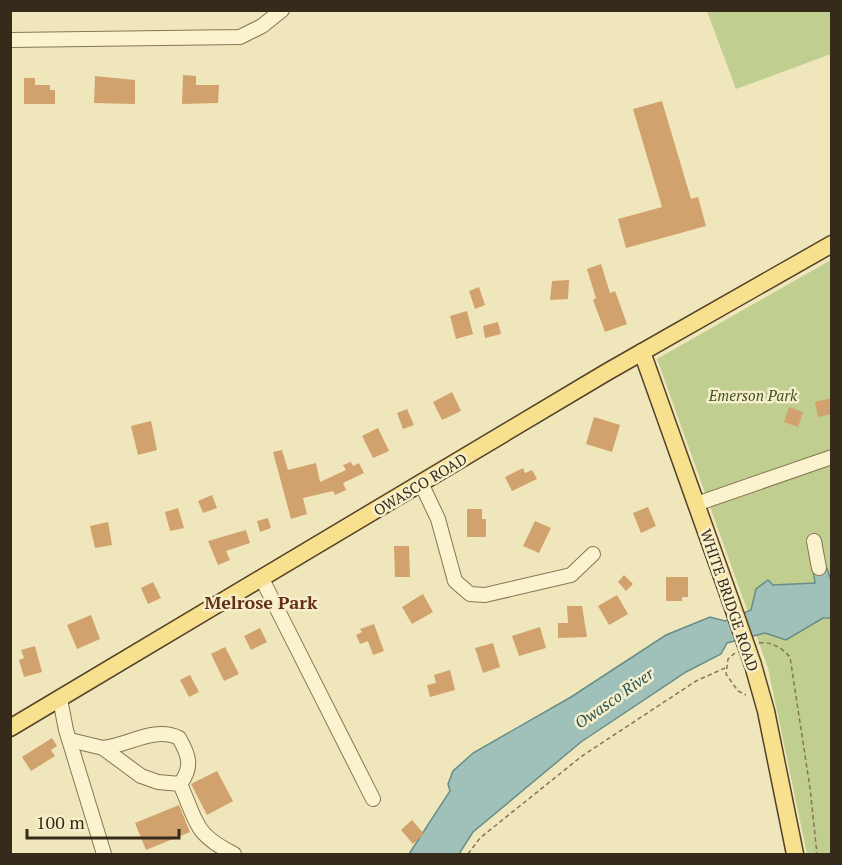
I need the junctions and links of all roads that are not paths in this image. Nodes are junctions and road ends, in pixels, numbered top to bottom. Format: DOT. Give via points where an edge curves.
graph roads {
  1 [pos="282,10"];
  2 [pos="10,40"];
  3 [pos="831,244"];
  4 [pos="642,352"];
  5 [pos="831,457"];
  6 [pos="421,483"];
  7 [pos="696,504"];
  8 [pos="814,542"];
  9 [pos="593,554"];
  10 [pos="819,568"];
  11 [pos="262,579"];
  12 [pos="60,699"];
  13 [pos="10,728"];
  14 [pos="70,740"];
  15 [pos="103,748"];
  16 [pos="180,784"];
  17 [pos="374,799"];
  18 [pos="212,850"];
  19 [pos="104,855"];
  20 [pos="234,855"];
  21 [pos="795,855"];
  1 -- 2 [label="street" via="240,37"];
  3 -- 4 [label="main road, OWASCO ROAD"];
  4 -- 6 [label="main road, OWASCO ROAD"];
  4 -- 7 [label="main road, WHITE BRIDGE ROAD"];
  5 -- 7 [label="street"];
  6 -- 9 [label="street" via="438,519 452,576 470,594 485,595 571,575"];
  6 -- 11 [label="main road, OWASCO ROAD"];
  7 -- 21 [label="main road, WHITE BRIDGE ROAD, bridge" via="762,695"];
  8 -- 10 [label="street"];
  11 -- 12 [label="main road, OWASCO ROAD"];
  11 -- 17 [label="street"];
  12 -- 13 [label="main road, OWASCO ROAD"];
  12 -- 14 [label="street"];
  14 -- 15 [label="street"];
  14 -- 19 [label="street"];
  15 -- 16 [label="street" via="141,776"];
  15 -- 16 [label="street" via="168,732 179,738 190,763"];
  16 -- 18 [label="street" via="192,816"];
  18 -- 20 [label="street"];
}
